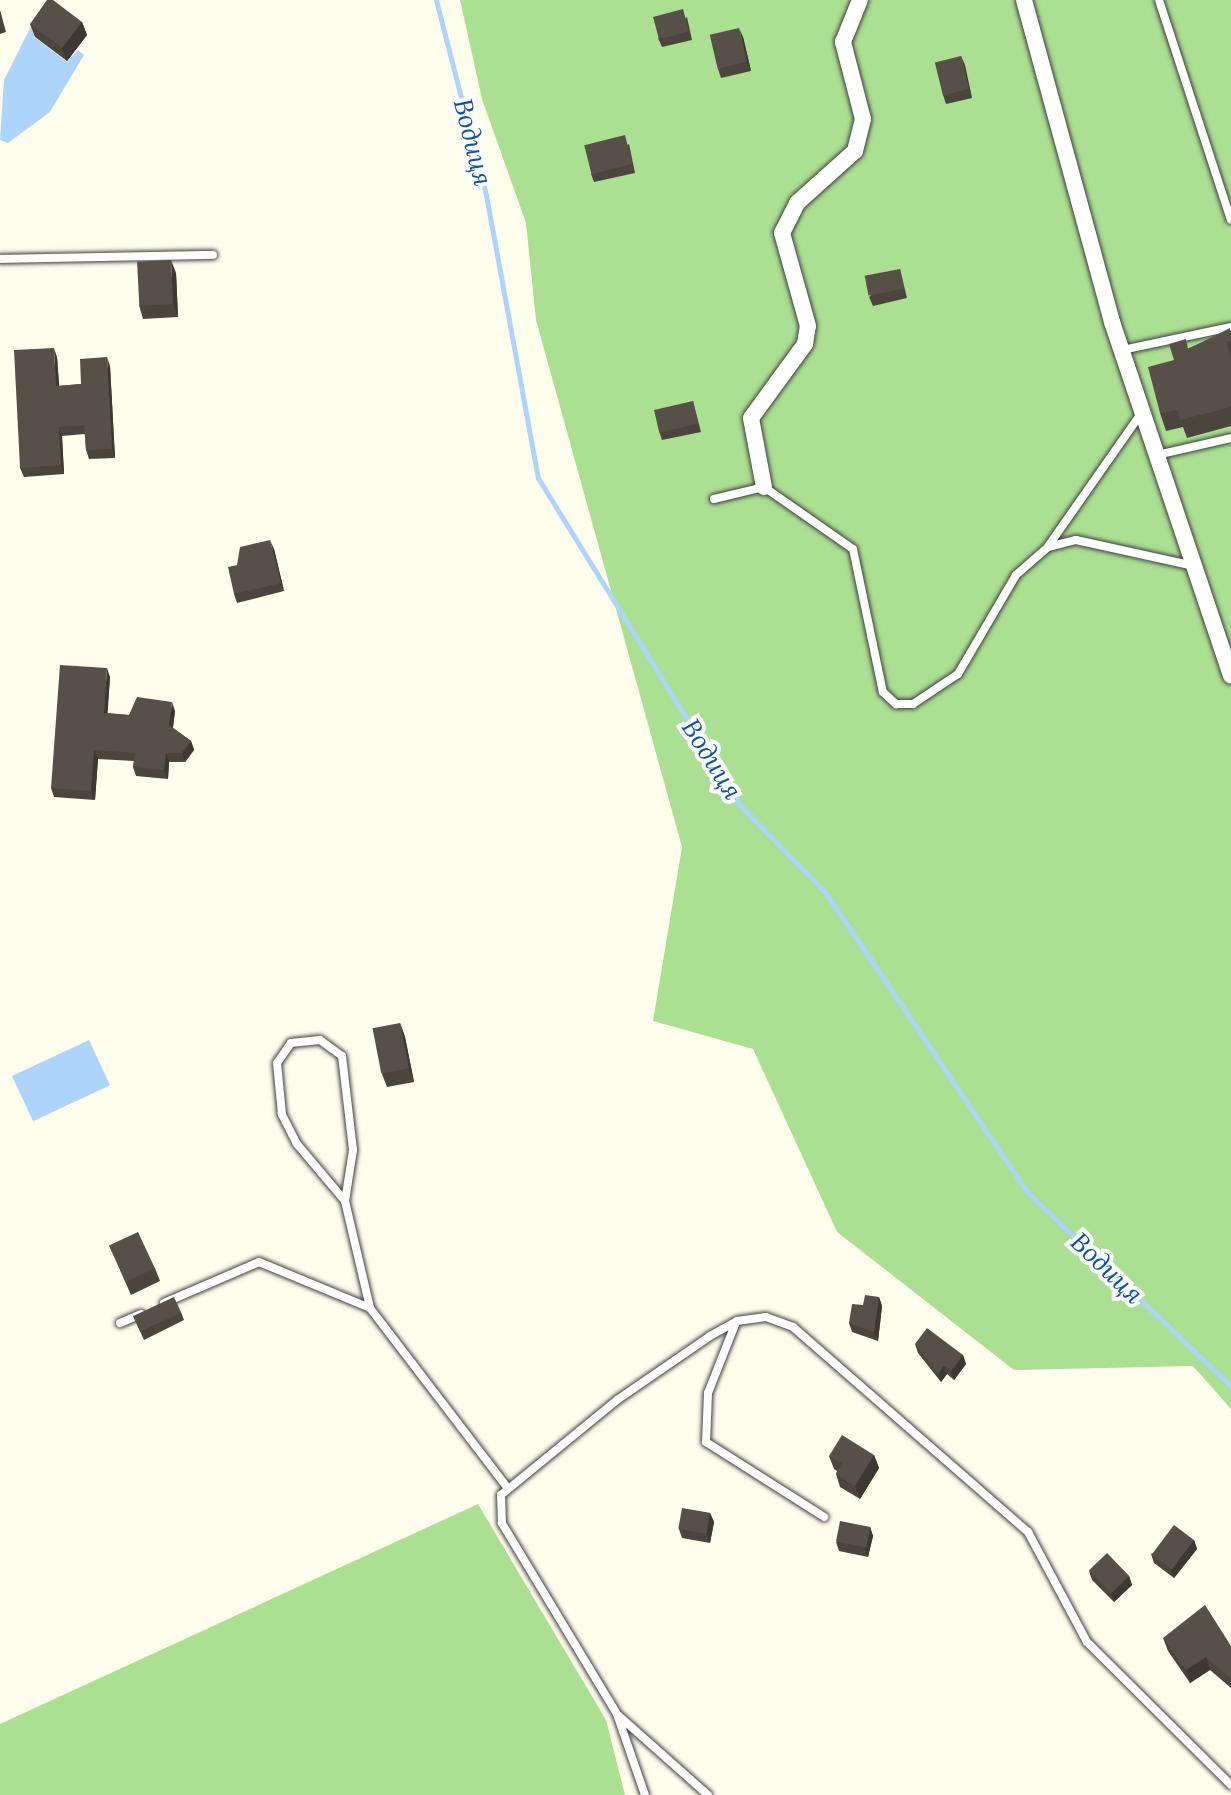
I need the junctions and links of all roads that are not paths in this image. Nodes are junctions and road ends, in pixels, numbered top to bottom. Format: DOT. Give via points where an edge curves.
graph roads {
  1 [pos="860,0"];
  2 [pos="1024,0"];
  3 [pos="1159,0"];
  4 [pos="1231,220"];
  5 [pos="213,255"];
  6 [pos="0,259"];
  7 [pos="1231,327"];
  8 [pos="1121,350"];
  9 [pos="1143,411"];
  10 [pos="1231,438"];
  11 [pos="1157,455"];
  12 [pos="764,487"];
  13 [pos="714,499"];
  14 [pos="1048,547"];
  15 [pos="1195,566"];
  16 [pos="1231,676"];
  17 [pos="345,1201"];
  18 [pos="370,1308"];
  19 [pos="737,1321"];
  20 [pos="120,1323"];
  21 [pos="506,1486"];
  22 [pos="824,1517"];
  23 [pos="617,1714"];
  24 [pos="1231,1785"];
  25 [pos="645,1795"];
  26 [pos="708,1795"];
  1 -- 12 [label="street" via="843,42 863,119 855,151 797,203 782,233 808,326 805,344 751,418"];
  2 -- 8 [label="street"];
  3 -- 4 [label="lane"];
  5 -- 6 [label="lane"];
  7 -- 8 [label="lane"];
  8 -- 9 [label="street"];
  9 -- 11 [label="street"];
  9 -- 14 [label="lane"];
  10 -- 11 [label="lane"];
  11 -- 15 [label="street"];
  12 -- 13 [label="lane"];
  12 -- 14 [label="lane" via="820,519 853,549 883,692 896,704 913,704 958,674 1016,575"];
  14 -- 15 [label="lane" via="1076,540"];
  15 -- 16 [label="street"];
  17 -- 17 [label="lane" via="353,1150 342,1056 320,1040 291,1043 277,1063 282,1114 297,1144"];
  17 -- 18 [label="lane"];
  18 -- 20 [label="lane" via="259,1262"];
  18 -- 21 [label="lane"];
  19 -- 21 [label="lane" via="617,1400"];
  19 -- 22 [label="lane" via="708,1393 706,1442"];
  19 -- 24 [label="lane" via="766,1317 793,1327 988,1493 1028,1532 1087,1642"];
  21 -- 23 [label="lane" via="502,1523"];
  23 -- 25 [label="lane"];
  23 -- 26 [label="lane"];
}
